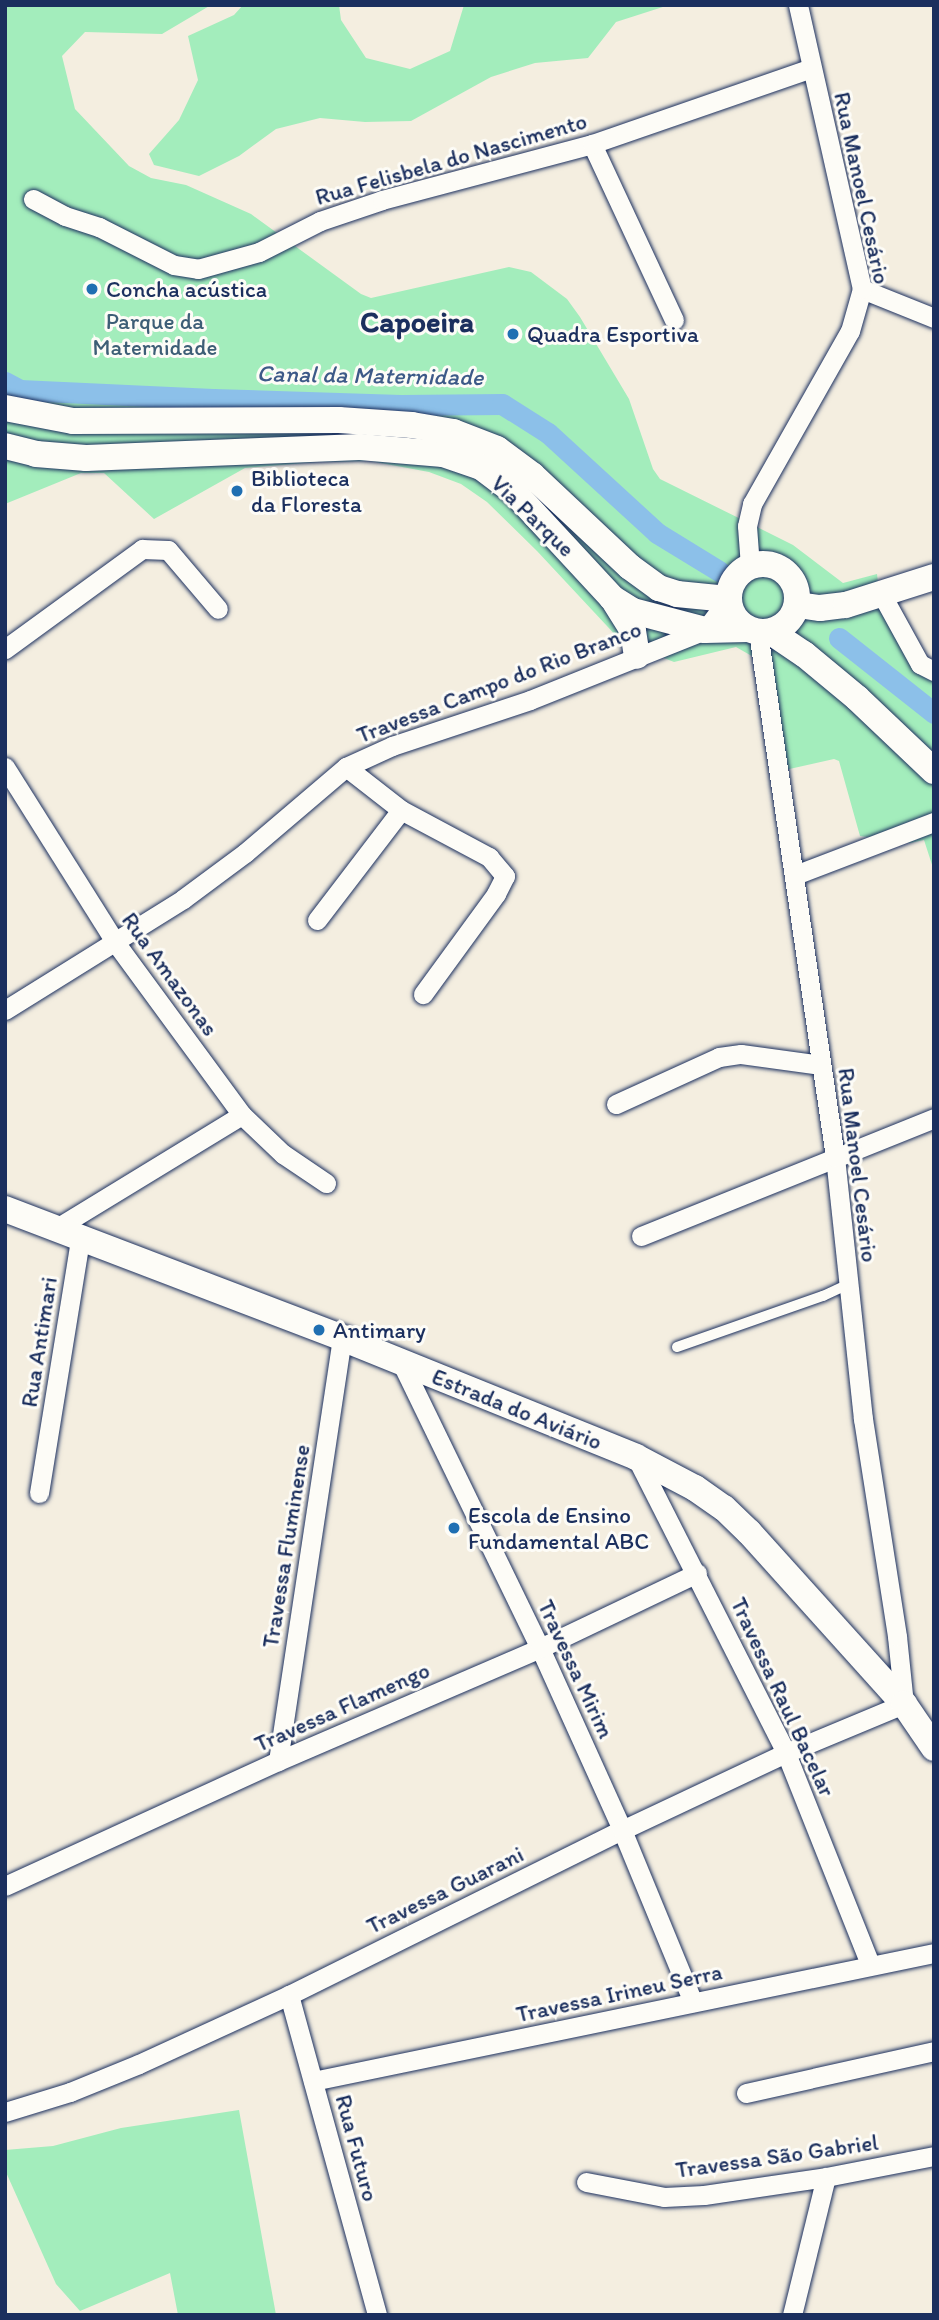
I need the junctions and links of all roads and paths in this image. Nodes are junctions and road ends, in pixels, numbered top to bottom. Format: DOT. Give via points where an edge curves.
graph roads {
  1 [pos="798,5"];
  2 [pos="811,68"];
  3 [pos="592,144"];
  4 [pos="33,199"];
  5 [pos="862,289"];
  6 [pos="934,318"];
  7 [pos="674,320"];
  8 [pos="5,408"];
  9 [pos="5,446"];
  10 [pos="750,566"];
  11 [pos="934,577"];
  12 [pos="882,596"];
  13 [pos="612,598"];
  14 [pos="728,599"];
  15 [pos="798,605"];
  16 [pos="218,609"];
  17 [pos="705,630"];
  18 [pos="759,631"];
  19 [pos="5,649"];
  20 [pos="637,656"];
  21 [pos="934,671"];
  22 [pos="5,767"];
  23 [pos="346,767"];
  24 [pos="934,771"];
  25 [pos="401,810"];
  26 [pos="934,822"];
  27 [pos="795,875"];
  28 [pos="317,920"];
  29 [pos="115,942"];
  30 [pos="423,994"];
  31 [pos="5,1010"];
  32 [pos="821,1065"];
  33 [pos="616,1104"];
  34 [pos="242,1115"];
  35 [pos="934,1118"];
  36 [pos="835,1157"];
  37 [pos="326,1183"];
  38 [pos="5,1209"];
  39 [pos="55,1228"];
  40 [pos="641,1236"];
  41 [pos="80,1239"];
  42 [pos="849,1284"];
  43 [pos="342,1338"];
  44 [pos="677,1347"];
  45 [pos="401,1362"];
  46 [pos="636,1457"];
  47 [pos="39,1493"];
  48 [pos="697,1573"];
  49 [pos="540,1648"];
  50 [pos="904,1704"];
  51 [pos="934,1748"];
  52 [pos="786,1753"];
  53 [pos="278,1761"];
  54 [pos="622,1830"];
  55 [pos="5,1886"];
  56 [pos="934,1953"];
  57 [pos="870,1965"];
  58 [pos="289,1995"];
  59 [pos="693,2002"];
  60 [pos="934,2051"];
  61 [pos="313,2081"];
  62 [pos="746,2093"];
  63 [pos="5,2112"];
  64 [pos="934,2156"];
  65 [pos="826,2177"];
  66 [pos="586,2182"];
  67 [pos="377,2315"];
  68 [pos="792,2315"];
  1 -- 2 [label="street, Rua Manoel Cesário"];
  2 -- 3 [label="street, Rua Felisbela do Nascimento"];
  2 -- 5 [label="street, Rua Manoel Cesário"];
  3 -- 4 [label="street, Rua Felisbela do Nascimento" via="382,200 320,221 259,252 198,270 174,265"];
  3 -- 7 [label="street"];
  5 -- 6 [label="street"];
  5 -- 10 [label="street, Rua Manoel Cesário" via="850,331 752,505 747,526"];
  8 -- 14 [label="street, Via Parque" via="73,421 339,420 453,432 497,449 532,475 630,567 659,588"];
  9 -- 13 [label="street, Via Parque" via="86,458 360,447 443,454 481,467 514,492"];
  10 -- 14 [label="street" via="732,583"];
  10 -- 15 [label="street" via="769,563 786,571 796,586"];
  11 -- 12 [label="street"];
  12 -- 15 [label="street" via="820,608"];
  12 -- 21 [label="street" via="920,664"];
  13 -- 17 [label="street, Via Parque" via="652,618"];
  13 -- 20 [label="street" via="633,631"];
  14 -- 17 [label="street"];
  14 -- 18 [label="street" via="734,617"];
  15 -- 18 [label="street" via="789,622"];
  16 -- 19 [label="street" via="168,550 142,549"];
  17 -- 18 [label="street, Via Parque"];
  17 -- 20 [label="street, Travessa Campo do Rio Branco"];
  18 -- 24 [label="street" via="804,654"];
  18 -- 27 [label="street, Rua Manoel Cesário"];
  20 -- 23 [label="street, Travessa Campo do Rio Branco"];
  22 -- 29 [label="street, Rua Amazonas"];
  23 -- 25 [label="street"];
  23 -- 29 [label="street, Travessa Campo do Rio Branco" via="204,884"];
  25 -- 28 [label="street"];
  25 -- 30 [label="street" via="489,857 505,876"];
  26 -- 27 [label="street"];
  27 -- 32 [label="street, Rua Manoel Cesário"];
  29 -- 31 [label="street, Travessa Campo do Rio Branco"];
  29 -- 34 [label="street, Rua Amazonas"];
  32 -- 33 [label="street" via="741,1054 719,1058"];
  32 -- 36 [label="street, Rua Manoel Cesário"];
  34 -- 37 [label="street, Rua Amazonas" via="283,1154"];
  34 -- 39 [label="street"];
  35 -- 36 [label="street"];
  36 -- 40 [label="street"];
  36 -- 42 [label="street, Rua Manoel Cesário"];
  38 -- 39 [label="street, Estrada do Aviário"];
  39 -- 41 [label="street, Estrada do Aviário"];
  41 -- 43 [label="street, Estrada do Aviário"];
  41 -- 47 [label="street, Rua Antimari"];
  42 -- 44 [label="lane"];
  42 -- 50 [label="street, Rua Manoel Cesário" via="863,1419"];
  43 -- 45 [label="street, Estrada do Aviário"];
  43 -- 53 [label="street, Travessa Fluminense"];
  45 -- 46 [label="street, Estrada do Aviário"];
  45 -- 49 [label="street, Travessa Mirim"];
  46 -- 48 [label="street, Travessa Raul Bacelar"];
  46 -- 50 [label="street, Estrada do Aviário" via="724,1508"];
  48 -- 49 [label="street, Travessa Flamengo"];
  48 -- 52 [label="street, Travessa Raul Bacelar"];
  49 -- 53 [label="street, Travessa Flamengo"];
  49 -- 54 [label="street, Travessa Mirim"];
  50 -- 51 [label="street, Estrada do Aviário"];
  50 -- 52 [label="street, Travessa Guarani"];
  52 -- 54 [label="street, Travessa Guarani"];
  52 -- 57 [label="street, Travessa Raul Bacelar"];
  53 -- 55 [label="street, Travessa Flamengo"];
  54 -- 58 [label="street, Travessa Guarani"];
  54 -- 59 [label="street, Travessa Mirim"];
  56 -- 57 [label="street, Travessa Irineu Serra"];
  57 -- 59 [label="street, Travessa Irineu Serra"];
  58 -- 61 [label="street, Rua Futuro"];
  58 -- 63 [label="street, Travessa Guarani" via="139,2064"];
  59 -- 61 [label="street, Travessa Irineu Serra"];
  60 -- 62 [label="street"];
  61 -- 67 [label="street, Rua Futuro"];
  64 -- 65 [label="street, Travessa São Gabriel"];
  65 -- 66 [label="street, Travessa São Gabriel" via="664,2197"];
  65 -- 68 [label="street"];
}
